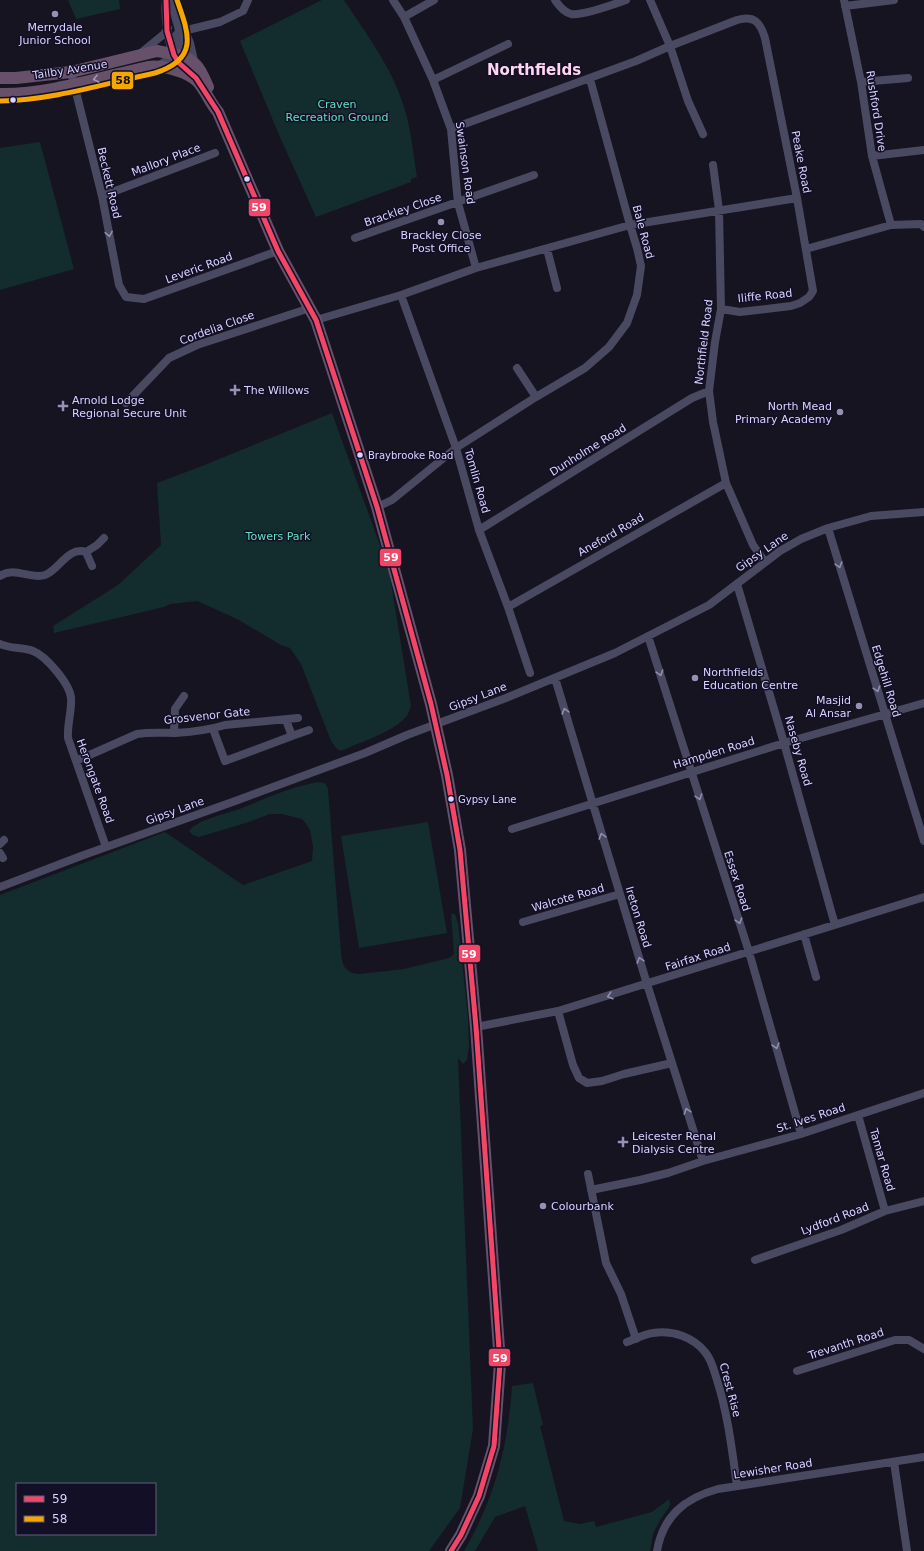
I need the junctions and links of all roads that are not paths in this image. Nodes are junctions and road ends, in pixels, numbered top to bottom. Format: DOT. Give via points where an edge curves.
graph roads {
  1 [pos="166,0"];
  2 [pos="171,0"];
  3 [pos="248,0"];
  4 [pos="393,0"];
  5 [pos="434,0"];
  6 [pos="555,0"];
  7 [pos="650,0"];
  8 [pos="894,0"];
  9 [pos="622,1"];
  10 [pos="845,3"];
  11 [pos="404,17"];
  12 [pos="168,28"];
  13 [pos="182,31"];
  14 [pos="170,42"];
  15 [pos="508,44"];
  16 [pos="670,46"];
  17 [pos="140,54"];
  18 [pos="174,55"];
  19 [pos="196,65"];
  20 [pos="153,66"];
  21 [pos="71,72"];
  22 [pos="0,78"];
  23 [pos="908,78"];
  24 [pos="590,79"];
  25 [pos="433,80"];
  26 [pos="198,82"];
  27 [pos="861,82"];
  28 [pos="74,84"];
  29 [pos="0,94"];
  30 [pos="218,112"];
  31 [pos="451,130"];
  32 [pos="702,134"];
  33 [pos="924,150"];
  34 [pos="215,153"];
  35 [pos="872,156"];
  36 [pos="712,165"];
  37 [pos="534,176"];
  38 [pos="102,196"];
  39 [pos="797,198"];
  40 [pos="458,203"];
  41 [pos="719,210"];
  42 [pos="630,225"];
  43 [pos="891,225"];
  44 [pos="924,227"];
  45 [pos="355,238"];
  46 [pos="547,248"];
  47 [pos="806,249"];
  48 [pos="278,251"];
  49 [pos="476,268"];
  50 [pos="557,288"];
  51 [pos="401,295"];
  52 [pos="126,297"];
  53 [pos="809,297"];
  54 [pos="310,308"];
  55 [pos="721,309"];
  56 [pos="316,320"];
  57 [pos="517,368"];
  58 [pos="709,391"];
  59 [pos="536,397"];
  60 [pos="126,403"];
  61 [pos="456,448"];
  62 [pos="726,483"];
  63 [pos="377,507"];
  64 [pos="924,512"];
  65 [pos="828,528"];
  66 [pos="479,530"];
  67 [pos="104,538"];
  68 [pos="86,552"];
  69 [pos="765,562"];
  70 [pos="92,566"];
  71 [pos="0,576"];
  72 [pos="737,584"];
  73 [pos="508,607"];
  74 [pos="648,636"];
  75 [pos="0,644"];
  76 [pos="530,673"];
  77 [pos="555,678"];
  78 [pos="184,696"];
  79 [pos="924,703"];
  80 [pos="884,714"];
  81 [pos="298,718"];
  82 [pos="286,720"];
  83 [pos="436,725"];
  84 [pos="213,729"];
  85 [pos="309,730"];
  86 [pos="174,733"];
  87 [pos="292,736"];
  88 [pos="784,743"];
  89 [pos="76,761"];
  90 [pos="691,772"];
  91 [pos="593,804"];
  92 [pos="512,829"];
  93 [pos="924,841"];
  94 [pos="106,847"];
  95 [pos="0,887"];
  96 [pos="620,894"];
  97 [pos="924,897"];
  98 [pos="523,922"];
  99 [pos="835,925"];
  100 [pos="804,934"];
  101 [pos="749,952"];
  102 [pos="816,977"];
  103 [pos="647,984"];
  104 [pos="558,1011"];
  105 [pos="476,1027"];
  106 [pos="672,1063"];
  107 [pos="924,1093"];
  108 [pos="858,1115"];
  109 [pos="801,1134"];
  110 [pos="703,1161"];
  111 [pos="588,1174"];
  112 [pos="591,1190"];
  113 [pos="924,1201"];
  114 [pos="885,1211"];
  115 [pos="755,1260"];
  116 [pos="636,1339"];
  117 [pos="627,1342"];
  118 [pos="924,1349"];
  119 [pos="797,1371"];
  120 [pos="924,1457"];
  121 [pos="894,1462"];
  122 [pos="737,1486"];
  123 [pos="451,1551"];
  124 [pos="657,1551"];
  125 [pos="907,1551"];
  1 -- 12 [label="street"];
  2 -- 13 [label="street"];
  3 -- 13 [label="street" via="242,11 226,19"];
  4 -- 11 [label="street, Swainson Road"];
  5 -- 11 [label="street"];
  6 -- 9 [label="street" via="571,14"];
  7 -- 16 [label="street"];
  8 -- 10 [label="street"];
  10 -- 27 [label="street, Rushford Drive"];
  11 -- 25 [label="street, Swainson Road"];
  12 -- 14 [label="street"];
  12 -- 17 [label="street, Tailby Avenue"];
  13 -- 14 [label="street"];
  13 -- 18 [label="street"];
  13 -- 19 [label="street" via="190,43"];
  14 -- 18 [label="street"];
  15 -- 25 [label="street"];
  16 -- 24 [label="street"];
  16 -- 32 [label="street"];
  16 -- 39 [label="street, Peake Road" via="746,17 753,19 763,31"];
  17 -- 18 [label="highway, Tailby Avenue" via="157,51"];
  17 -- 21 [label="highway, Tailby Avenue"];
  18 -- 19 [label="highway, Tailby Avenue" via="186,58"];
  18 -- 20 [label="street, Tailby Avenue"];
  18 -- 26 [label="street"];
  19 -- 30 [label="highway" via="208,85"];
  20 -- 26 [label="highway" via="185,74"];
  20 -- 28 [label="highway, Tailby Avenue, one-way"];
  21 -- 22 [label="highway, Tailby Avenue"];
  21 -- 28 [label="street, Beckett Road"];
  23 -- 27 [label="street"];
  24 -- 31 [label="street"];
  24 -- 42 [label="street, Bale Road"];
  25 -- 31 [label="street, Swainson Road"];
  26 -- 30 [label="highway"];
  27 -- 35 [label="street, Rushford Drive"];
  28 -- 29 [label="highway, Tailby Avenue" via="18,95"];
  28 -- 38 [label="street, Beckett Road"];
  30 -- 48 [label="highway"];
  31 -- 40 [label="street, Swainson Road"];
  33 -- 35 [label="street"];
  34 -- 38 [label="street, Mallory Place"];
  35 -- 43 [label="street, Rushford Drive"];
  36 -- 41 [label="street"];
  37 -- 40 [label="street, Brackley Close"];
  38 -- 52 [label="street, Beckett Road, one-way" via="119,286"];
  39 -- 41 [label="street"];
  39 -- 47 [label="street, Peake Road"];
  40 -- 45 [label="street, Brackley Close"];
  40 -- 49 [label="street, Swainson Road"];
  41 -- 42 [label="street"];
  41 -- 55 [label="street, Northfield Road"];
  42 -- 46 [label="street"];
  42 -- 59 [label="street, Bale Road" via="641,266 637,295 627,323 609,347 585,368"];
  43 -- 44 [label="street" via="921,224"];
  43 -- 47 [label="street"];
  46 -- 49 [label="street"];
  46 -- 50 [label="street"];
  47 -- 53 [label="street, Peake Road" via="813,291"];
  48 -- 52 [label="street, Leveric Road" via="144,299"];
  48 -- 54 [label="highway"];
  49 -- 51 [label="street"];
  51 -- 56 [label="street"];
  51 -- 61 [label="street, Tomlin Road"];
  53 -- 55 [label="street, Iliffe Road" via="792,306 740,312"];
  54 -- 56 [label="highway"];
  54 -- 60 [label="street, Cordelia Close" via="197,345 169,358"];
  55 -- 58 [label="street, Northfield Road"];
  56 -- 63 [label="highway"];
  57 -- 59 [label="street"];
  58 -- 62 [label="street, Northfield Road"];
  58 -- 66 [label="street, Dunholme Road" via="692,398"];
  59 -- 61 [label="street, Bale Road"];
  61 -- 63 [label="street, Bale Road" via="392,500"];
  61 -- 66 [label="street, Tomlin Road"];
  62 -- 69 [label="street, Northfield Road" via="753,545"];
  62 -- 73 [label="street, Aneford Road"];
  63 -- 83 [label="highway"];
  64 -- 65 [label="street, Gipsy Lane" via="871,516"];
  65 -- 69 [label="street, Gipsy Lane" via="801,539"];
  65 -- 80 [label="street, Edgehill Road, one-way"];
  66 -- 73 [label="street, Tomlin Road"];
  67 -- 68 [label="street" via="97,546"];
  68 -- 70 [label="street"];
  68 -- 71 [label="street" via="72,553 51,573 43,576 34,577 18,572"];
  69 -- 72 [label="street, Gipsy Lane"];
  72 -- 74 [label="street, Gipsy Lane" via="709,605"];
  72 -- 88 [label="street, Naseby Road"];
  73 -- 76 [label="street, Tomlin Road"];
  74 -- 77 [label="street, Gipsy Lane"];
  74 -- 90 [label="street, Essex Road, one-way"];
  75 -- 89 [label="street, Herongate Road" via="33,650 45,658 64,680 71,696 68,738"];
  77 -- 83 [label="street, Gipsy Lane"];
  91 -- 77 [label="street, Ireton Road, one-way"];
  78 -- 86 [label="street" via="174,709"];
  79 -- 80 [label="street, Hampden Road"];
  80 -- 88 [label="street, Hampden Road"];
  80 -- 93 [label="street, Edgehill Road"];
  81 -- 82 [label="street, Grosvenor Gate"];
  82 -- 84 [label="street, Grosvenor Gate" via="225,725"];
  82 -- 87 [label="street"];
  83 -- 94 [label="street, Gipsy Lane"];
  83 -- 105 [label="highway" via="460,850"];
  84 -- 86 [label="street, Grosvenor Gate"];
  84 -- 87 [label="street" via="225,761"];
  85 -- 87 [label="street"];
  86 -- 89 [label="street, Grosvenor Gate" via="137,734"];
  88 -- 90 [label="street, Hampden Road"];
  88 -- 99 [label="street, Naseby Road"];
  89 -- 94 [label="street, Herongate Road"];
  90 -- 91 [label="street, Hampden Road"];
  90 -- 101 [label="street, Essex Road, one-way"];
  91 -- 92 [label="street, Hampden Road"];
  96 -- 91 [label="street, Ireton Road, one-way"];
  94 -- 95 [label="street, Gipsy Lane"];
  96 -- 98 [label="street, Walcote Road"];
  103 -- 96 [label="street, Ireton Road, one-way"];
  97 -- 99 [label="street, Fairfax Road"];
  99 -- 100 [label="street, Fairfax Road"];
  100 -- 101 [label="street, Fairfax Road"];
  100 -- 102 [label="street"];
  101 -- 103 [label="street, Fairfax Road"];
  101 -- 109 [label="street, Essex Road, one-way"];
  103 -- 104 [label="street, Fairfax Road, one-way"];
  103 -- 106 [label="street, Ireton Road"];
  104 -- 105 [label="street, Fairfax Road"];
  104 -- 106 [label="street" via="573,1065 579,1078 587,1082 602,1081"];
  105 -- 123 [label="highway" via="500,1363 494,1446 479,1496"];
  110 -- 106 [label="street, Ireton Road, one-way"];
  107 -- 108 [label="street, St. Ives Road"];
  108 -- 109 [label="street, St. Ives Road"];
  108 -- 114 [label="street, Tamar Road"];
  109 -- 110 [label="street, St. Ives Road"];
  110 -- 112 [label="street, St. Ives Road" via="640,1180"];
  111 -- 112 [label="street"];
  112 -- 116 [label="street" via="606,1263 621,1294"];
  113 -- 114 [label="street, Lydford Road"];
  114 -- 115 [label="street, Lydford Road" via="841,1230"];
  116 -- 117 [label="street, Crest Rise"];
  116 -- 122 [label="street, Crest Rise" via="652,1333 668,1332 685,1336 706,1353 724,1403"];
  118 -- 119 [label="street, Trevanth Road" via="909,1340 895,1340"];
  120 -- 121 [label="street, Lewisher Road"];
  121 -- 122 [label="street, Lewisher Road"];
  121 -- 125 [label="street"];
  122 -- 124 [label="street, Lewisher Road" via="705,1492 684,1504 664,1527"];
}
